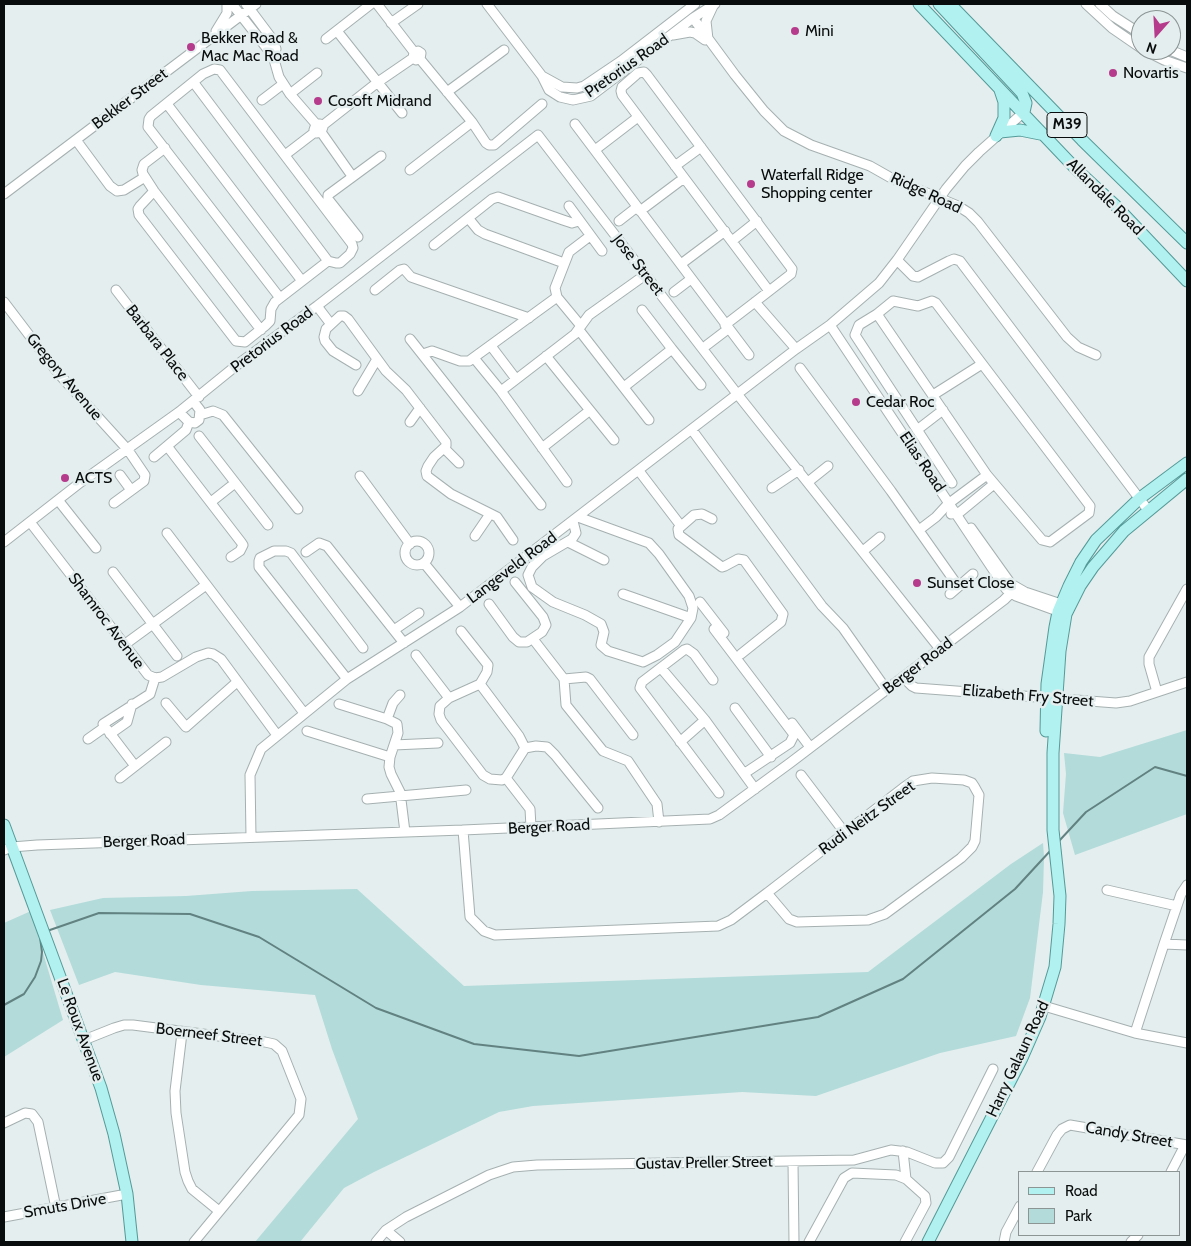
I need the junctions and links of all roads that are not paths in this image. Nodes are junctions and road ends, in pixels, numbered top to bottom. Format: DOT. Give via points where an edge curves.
graph roads {
  1 [pos="227,4"];
  2 [pos="232,4"];
  3 [pos="371,4"];
  4 [pos="377,4"];
  5 [pos="418,4"];
  6 [pos="487,4"];
  7 [pos="695,4"];
  8 [pos="714,4"];
  9 [pos="919,4"];
  10 [pos="939,4"];
  11 [pos="950,4"];
  12 [pos="1086,4"];
  13 [pos="1100,4"];
  14 [pos="251,5"];
  15 [pos="1093,12"];
  16 [pos="241,16"];
  17 [pos="693,18"];
  18 [pos="391,23"];
  19 [pos="1131,28"];
  20 [pos="337,31"];
  21 [pos="660,31"];
  22 [pos="671,35"];
  23 [pos="210,39"];
  24 [pos="326,39"];
  25 [pos="1131,41"];
  26 [pos="709,42"];
  27 [pos="504,50"];
  28 [pos="273,56"];
  29 [pos="416,57"];
  30 [pos="1164,60"];
  31 [pos="1187,68"];
  32 [pos="317,73"];
  33 [pos="542,76"];
  34 [pos="378,82"];
  35 [pos="194,83"];
  36 [pos="283,84"];
  37 [pos="999,88"];
  38 [pos="447,92"];
  39 [pos="290,94"];
  40 [pos="262,100"];
  41 [pos="166,104"];
  42 [pos="542,104"];
  43 [pos="1024,112"];
  44 [pos="402,113"];
  45 [pos="638,117"];
  46 [pos="472,122"];
  47 [pos="574,124"];
  48 [pos="318,129"];
  49 [pos="998,134"];
  50 [pos="538,135"];
  51 [pos="1045,136"];
  52 [pos="76,140"];
  53 [pos="701,147"];
  54 [pos="165,148"];
  55 [pos="595,150"];
  56 [pos="285,155"];
  57 [pos="381,156"];
  58 [pos="675,166"];
  59 [pos="410,170"];
  60 [pos="145,176"];
  61 [pos="352,176"];
  62 [pos="684,178"];
  63 [pos="154,191"];
  64 [pos="4,194"];
  65 [pos="939,199"];
  66 [pos="569,206"];
  67 [pos="639,209"];
  68 [pos="469,218"];
  69 [pos="579,221"];
  70 [pos="619,221"];
  71 [pos="757,221"];
  72 [pos="725,232"];
  73 [pos="590,236"];
  74 [pos="358,237"];
  75 [pos="732,241"];
  76 [pos="1187,243"];
  77 [pos="434,245"];
  78 [pos="602,250"];
  79 [pos="897,260"];
  80 [pos="328,261"];
  81 [pos="564,263"];
  82 [pos="681,264"];
  83 [pos="645,274"];
  84 [pos="691,278"];
  85 [pos="302,280"];
  86 [pos="1187,281"];
  87 [pos="116,290"];
  88 [pos="375,290"];
  89 [pos="769,291"];
  90 [pos="674,292"];
  91 [pos="280,298"];
  92 [pos="557,298"];
  93 [pos="4,302"];
  94 [pos="755,302"];
  95 [pos="317,306"];
  96 [pos="642,310"];
  97 [pos="877,314"];
  98 [pos="528,318"];
  99 [pos="330,324"];
  100 [pos="830,325"];
  101 [pos="727,327"];
  102 [pos="580,328"];
  103 [pos="260,330"];
  104 [pos="410,339"];
  105 [pos="707,345"];
  106 [pos="491,346"];
  107 [pos="672,349"];
  108 [pos="796,349"];
  109 [pos="423,354"];
  110 [pos="749,355"];
  111 [pos="546,356"];
  112 [pos="1096,356"];
  113 [pos="474,358"];
  114 [pos="377,359"];
  115 [pos="982,364"];
  116 [pos="356,365"];
  117 [pos="800,368"];
  118 [pos="516,379"];
  119 [pos="701,385"];
  120 [pos="624,387"];
  121 [pos="358,391"];
  122 [pos="502,391"];
  123 [pos="738,395"];
  124 [pos="933,395"];
  125 [pos="196,399"];
  126 [pos="420,408"];
  127 [pos="943,410"];
  128 [pos="589,411"];
  129 [pos="179,412"];
  130 [pos="200,415"];
  131 [pos="649,420"];
  132 [pos="189,422"];
  133 [pos="410,422"];
  134 [pos="692,430"];
  135 [pos="917,430"];
  136 [pos="199,436"];
  137 [pos="614,440"];
  138 [pos="167,446"];
  139 [pos="444,448"];
  140 [pos="542,448"];
  141 [pos="128,450"];
  142 [pos="154,457"];
  143 [pos="459,463"];
  144 [pos="1187,463"];
  145 [pos="828,466"];
  146 [pos="799,470"];
  147 [pos="639,471"];
  148 [pos="120,475"];
  149 [pos="987,475"];
  150 [pos="360,476"];
  151 [pos="1187,479"];
  152 [pos="567,482"];
  153 [pos="808,482"];
  154 [pos="235,483"];
  155 [pos="952,483"];
  156 [pos="994,484"];
  157 [pos="772,488"];
  158 [pos="131,490"];
  159 [pos="1140,498"];
  160 [pos="58,500"];
  161 [pos="211,502"];
  162 [pos="949,502"];
  163 [pos="114,503"];
  164 [pos="540,505"];
  165 [pos="298,509"];
  166 [pos="1148,510"];
  167 [pos="957,513"];
  168 [pos="490,514"];
  169 [pos="936,517"];
  170 [pos="576,519"];
  171 [pos="712,519"];
  172 [pos="30,522"];
  173 [pos="268,525"];
  174 [pos="681,526"];
  175 [pos="919,530"];
  176 [pos="167,533"];
  177 [pos="476,536"];
  178 [pos="880,537"];
  179 [pos="513,540"];
  180 [pos="4,542"];
  181 [pos="568,542"];
  182 [pos="410,544"];
  183 [pos="96,548"];
  184 [pos="863,551"];
  185 [pos="306,552"];
  186 [pos="231,557"];
  187 [pos="604,560"];
  188 [pos="424,563"];
  189 [pos="113,572"];
  190 [pos="973,574"];
  191 [pos="515,582"];
  192 [pos="206,585"];
  193 [pos="958,586"];
  194 [pos="1187,589"];
  195 [pos="1014,590"];
  196 [pos="623,594"];
  197 [pos="950,594"];
  198 [pos="700,602"];
  199 [pos="489,604"];
  200 [pos="460,607"];
  201 [pos="1064,609"];
  202 [pos="418,613"];
  203 [pos="691,618"];
  204 [pos="152,624"];
  205 [pos="714,629"];
  206 [pos="394,630"];
  207 [pos="461,631"];
  208 [pos="533,638"];
  209 [pos="404,643"];
  210 [pos="124,645"];
  211 [pos="363,648"];
  212 [pos="940,649"];
  213 [pos="740,654"];
  214 [pos="416,655"];
  215 [pos="178,656"];
  216 [pos="661,668"];
  217 [pos="903,676"];
  218 [pos="156,678"];
  219 [pos="347,679"];
  220 [pos="564,679"];
  221 [pos="713,680"];
  222 [pos="238,682"];
  223 [pos="1187,682"];
  224 [pos="480,684"];
  225 [pos="886,689"];
  226 [pos="1157,692"];
  227 [pos="400,695"];
  228 [pos="1051,697"];
  229 [pos="449,698"];
  230 [pos="166,703"];
  231 [pos="339,704"];
  232 [pos="735,708"];
  233 [pos="304,713"];
  234 [pos="387,719"];
  235 [pos="705,720"];
  236 [pos="106,728"];
  237 [pos="306,731"];
  238 [pos="277,735"];
  239 [pos="633,735"];
  240 [pos="88,739"];
  241 [pos="166,742"];
  242 [pos="680,742"];
  243 [pos="438,743"];
  244 [pos="394,745"];
  245 [pos="810,747"];
  246 [pos="525,748"];
  247 [pos="390,757"];
  248 [pos="771,757"];
  249 [pos="135,766"];
  250 [pos="745,773"];
  251 [pos="801,775"];
  252 [pos="120,778"];
  253 [pos="506,778"];
  254 [pos="755,789"];
  255 [pos="466,790"];
  256 [pos="719,793"];
  257 [pos="401,796"];
  258 [pos="367,799"];
  259 [pos="598,808"];
  260 [pos="659,822"];
  261 [pos="4,825"];
  262 [pos="531,827"];
  263 [pos="464,830"];
  264 [pos="405,832"];
  265 [pos="845,833"];
  266 [pos="251,836"];
  267 [pos="8,849"];
  268 [pos="1187,886"];
  269 [pos="1107,890"];
  270 [pos="766,893"];
  271 [pos="1177,906"];
  272 [pos="1164,944"];
  273 [pos="1187,946"];
  274 [pos="1044,1006"];
  275 [pos="182,1033"];
  276 [pos="1135,1033"];
  277 [pos="84,1040"];
  278 [pos="1187,1043"];
  279 [pos="994,1069"];
  280 [pos="4,1123"];
  281 [pos="1186,1145"];
  282 [pos="903,1151"];
  283 [pos="793,1162"];
  284 [pos="1038,1171"];
  285 [pos="1172,1171"];
  286 [pos="906,1179"];
  287 [pos="126,1194"];
  288 [pos="56,1208"];
  289 [pos="1018,1210"];
  290 [pos="219,1212"];
  291 [pos="4,1216"];
  292 [pos="386,1230"];
  293 [pos="132,1242"];
  294 [pos="194,1242"];
  295 [pos="376,1242"];
  296 [pos="400,1242"];
  297 [pos="794,1242"];
  298 [pos="809,1242"];
  299 [pos="905,1242"];
  300 [pos="928,1242"];
  301 [pos="1004,1242"];
  1 -- 23 [label="street" via="227,13"];
  2 -- 16 [label="street"];
  3 -- 20 [label="street"];
  4 -- 18 [label="street"];
  5 -- 18 [label="street"];
  6 -- 33 [label="street, Pretorius Road"];
  7 -- 21 [label="street, Pretorius Road"];
  8 -- 17 [label="street, Pretorius Road"];
  8 -- 26 [label="street" via="706,21"];
  9 -- 37 [label="main road, Allandale Road / M39"];
  10 -- 43 [label="main road" via="1022,93 1026,103"];
  11 -- 76 [label="main road, Allandale Road / M39"];
  12 -- 15 [label="street"];
  13 -- 15 [label="street"];
  13 -- 19 [label="street"];
  14 -- 16 [label="street, Bekker Street"];
  14 -- 28 [label="street" via="273,40 276,49"];
  15 -- 25 [label="street"];
  16 -- 23 [label="street, Bekker Street"];
  16 -- 28 [label="street"];
  17 -- 21 [label="street" via="681,20"];
  17 -- 22 [label="street, Pretorius Road"];
  17 -- 26 [label="street, Ridge Road"];
  18 -- 29 [label="street"];
  20 -- 24 [label="street"];
  20 -- 34 [label="street"];
  21 -- 33 [label="street, Pretorius Road" via="584,86 562,87"];
  22 -- 26 [label="street" via="695,33"];
  22 -- 33 [label="street, Pretorius Road" via="591,96 568,100 549,90"];
  23 -- 52 [label="street, Bekker Street"];
  26 -- 65 [label="street, Ridge Road" via="784,131"];
  27 -- 38 [label="street"];
  28 -- 36 [label="street"];
  29 -- 34 [label="street"];
  29 -- 38 [label="street"];
  30 -- 31 [label="street"];
  32 -- 39 [label="street"];
  34 -- 44 [label="street"];
  34 -- 48 [label="street"];
  35 -- 41 [label="street"];
  35 -- 56 [label="street" via="210,70 220,70"];
  35 -- 80 [label="street"];
  36 -- 39 [label="street"];
  36 -- 40 [label="street"];
  37 -- 43 [label="main road, Allandale Road / M39"];
  37 -- 49 [label="main road" via="1004,102 1004,118"];
  38 -- 46 [label="street"];
  39 -- 48 [label="street"];
  41 -- 54 [label="street" via="148,122 149,129"];
  41 -- 85 [label="street"];
  42 -- 46 [label="street" via="492,146 486,143"];
  43 -- 49 [label="street, Langeveld Road"];
  43 -- 51 [label="main road, Allandale Road / M39"];
  45 -- 53 [label="street" via="620,91 642,72"];
  45 -- 55 [label="street"];
  45 -- 58 [label="street"];
  46 -- 59 [label="street"];
  47 -- 55 [label="street"];
  48 -- 56 [label="street"];
  48 -- 61 [label="street"];
  49 -- 51 [label="main road" via="1020,130"];
  49 -- 65 [label="street, Langeveld Road" via="965,166"];
  50 -- 83 [label="street, Jose Street"];
  50 -- 95 [label="street, Pretorius Road"];
  51 -- 86 [label="main road, Allandale Road / M39"];
  52 -- 60 [label="street" via="117,191"];
  52 -- 64 [label="street, Bekker Street"];
  53 -- 58 [label="street"];
  53 -- 71 [label="street"];
  54 -- 60 [label="street" via="144,164"];
  54 -- 91 [label="street"];
  55 -- 67 [label="street"];
  56 -- 80 [label="street" via="352,244 350,254 340,263"];
  57 -- 61 [label="street"];
  58 -- 62 [label="street"];
  60 -- 63 [label="street"];
  61 -- 74 [label="street" via="328,197"];
  62 -- 67 [label="street"];
  62 -- 72 [label="street"];
  63 -- 103 [label="street"];
  63 -- 103 [label="street" via="138,208 140,216 231,337 243,342"];
  65 -- 79 [label="street, Langeveld Road"];
  65 -- 112 [label="street, Ridge Road" via="958,206 978,222 1066,337"];
  66 -- 69 [label="street"];
  67 -- 70 [label="street"];
  67 -- 82 [label="street"];
  68 -- 69 [label="street" via="492,199 498,198 572,223"];
  68 -- 77 [label="street"];
  68 -- 81 [label="street" via="485,234"];
  69 -- 73 [label="street"];
  71 -- 75 [label="street"];
  71 -- 89 [label="street" via="792,269 792,273"];
  72 -- 75 [label="street"];
  72 -- 82 [label="street"];
  73 -- 78 [label="street"];
  73 -- 81 [label="street" via="569,252"];
  75 -- 89 [label="street"];
  79 -- 100 [label="street, Langeveld Road" via="879,283"];
  79 -- 159 [label="street" via="918,277 954,259 960,262"];
  80 -- 85 [label="street"];
  81 -- 92 [label="street" via="555,288"];
  82 -- 84 [label="street"];
  83 -- 102 [label="street" via="590,315"];
  83 -- 123 [label="street, Jose Street"];
  84 -- 90 [label="street"];
  84 -- 101 [label="street"];
  85 -- 91 [label="street"];
  87 -- 125 [label="street, Barbara Place"];
  88 -- 98 [label="street" via="404,269 411,277"];
  89 -- 94 [label="street"];
  91 -- 103 [label="street" via="271,309 270,321"];
  92 -- 98 [label="street"];
  92 -- 102 [label="street"];
  93 -- 141 [label="street, Gregory Avenue" via="71,389"];
  94 -- 101 [label="street"];
  94 -- 108 [label="street"];
  95 -- 99 [label="street"];
  95 -- 125 [label="street, Pretorius Road"];
  96 -- 107 [label="street"];
  97 -- 115 [label="street" via="893,300 918,306 932,301"];
  97 -- 124 [label="street"];
  97 -- 135 [label="street" via="859,325 855,334"];
  98 -- 106 [label="street"];
  99 -- 114 [label="street" via="340,316 347,317"];
  99 -- 116 [label="street" via="324,337 327,345"];
  100 -- 108 [label="street, Langeveld Road"];
  100 -- 162 [label="street, Elias Road"];
  101 -- 105 [label="street"];
  101 -- 110 [label="street"];
  102 -- 111 [label="street"];
  102 -- 120 [label="street"];
  104 -- 109 [label="street"];
  106 -- 113 [label="street"];
  106 -- 118 [label="street"];
  107 -- 119 [label="street"];
  107 -- 120 [label="street"];
  108 -- 123 [label="street, Langeveld Road"];
  109 -- 113 [label="street" via="432,351 464,362"];
  109 -- 164 [label="street"];
  111 -- 118 [label="street"];
  111 -- 128 [label="street"];
  113 -- 122 [label="street"];
  114 -- 121 [label="street"];
  114 -- 126 [label="street"];
  115 -- 124 [label="street"];
  115 -- 156 [label="street" via="1090,506 1089,513 1050,542 1042,540"];
  117 -- 175 [label="street"];
  118 -- 122 [label="street"];
  120 -- 131 [label="street"];
  122 -- 140 [label="street"];
  123 -- 134 [label="street, Langeveld Road"];
  123 -- 146 [label="street, Jose Street"];
  124 -- 127 [label="street"];
  125 -- 129 [label="street, Pretorius Road"];
  125 -- 130 [label="street, Barbara Place"];
  126 -- 133 [label="street"];
  126 -- 139 [label="street" via="446,442"];
  127 -- 135 [label="street"];
  127 -- 149 [label="street"];
  128 -- 137 [label="street"];
  128 -- 140 [label="street"];
  129 -- 132 [label="street"];
  129 -- 141 [label="street, Pretorius Road"];
  130 -- 132 [label="street" via="195,423"];
  130 -- 165 [label="street" via="214,412 223,416"];
  132 -- 138 [label="street" via="186,430"];
  134 -- 147 [label="street, Langeveld Road"];
  134 -- 225 [label="street"];
  135 -- 155 [label="street"];
  136 -- 154 [label="street"];
  138 -- 142 [label="street"];
  138 -- 161 [label="street"];
  139 -- 143 [label="street"];
  139 -- 168 [label="street" via="428,466 427,476 451,494"];
  140 -- 152 [label="street"];
  141 -- 158 [label="street, Gregory Avenue" via="145,475 144,481"];
  141 -- 160 [label="street, Pretorius Road"];
  144 -- 159 [label="main road, Harry Galaun Road"];
  145 -- 153 [label="street"];
  146 -- 153 [label="street, Jose Street"];
  146 -- 157 [label="street"];
  147 -- 170 [label="street, Langeveld Road"];
  147 -- 174 [label="street"];
  148 -- 158 [label="street"];
  149 -- 156 [label="street"];
  149 -- 162 [label="street"];
  150 -- 182 [label="street"];
  151 -- 166 [label="main road, Harry Galaun Road"];
  153 -- 184 [label="street, Jose Street"];
  154 -- 161 [label="street"];
  154 -- 173 [label="street"];
  156 -- 167 [label="street"];
  158 -- 163 [label="street"];
  159 -- 166 [label="street"];
  159 -- 201 [label="main road, Harry Galaun Road" via="1096,540 1081,562"];
  160 -- 172 [label="street, Pretorius Road"];
  160 -- 183 [label="street"];
  161 -- 186 [label="street" via="242,544 239,553"];
  162 -- 167 [label="street, Elias Road"];
  162 -- 169 [label="street"];
  166 -- 201 [label="main road, Harry Galaun Road" via="1124,531"];
  167 -- 169 [label="street"];
  167 -- 195 [label="street, Elias Road" via="992,568"];
  168 -- 177 [label="street"];
  168 -- 179 [label="street" via="499,519"];
  169 -- 175 [label="street"];
  170 -- 181 [label="street" via="576,533"];
  170 -- 200 [label="street, Langeveld Road"];
  170 -- 203 [label="street" via="649,543 689,596 693,608"];
  171 -- 174 [label="street" via="697,514"];
  172 -- 180 [label="street, Pretorius Road"];
  172 -- 210 [label="street, Shamroc Avenue"];
  174 -- 213 [label="street" via="679,535 720,566 744,560 782,610 781,622"];
  175 -- 193 [label="street"];
  176 -- 192 [label="street"];
  178 -- 184 [label="street"];
  181 -- 187 [label="street"];
  181 -- 203 [label="street" via="536,562 529,572 529,582 539,594 600,624 604,632 601,645 608,652 643,662 650,660 675,642"];
  182 -- 188 [label="street" via="418,542 428,548"];
  182 -- 188 [label="street" via="406,549 407,560 413,565"];
  184 -- 212 [label="street, Jose Street"];
  185 -- 206 [label="street" via="319,543 327,546"];
  188 -- 200 [label="street"];
  189 -- 204 [label="street"];
  190 -- 193 [label="street"];
  191 -- 208 [label="street" via="545,622 544,630"];
  192 -- 204 [label="street"];
  192 -- 233 [label="street"];
  193 -- 197 [label="street"];
  194 -- 226 [label="street" via="1149,657"];
  195 -- 201 [label="street"];
  195 -- 212 [label="street, Berger Road"];
  196 -- 203 [label="street"];
  198 -- 213 [label="street"];
  199 -- 208 [label="street" via="517,641 522,643"];
  200 -- 209 [label="street, Langeveld Road"];
  201 -- 228 [label="main road, Harry Galaun Road"];
  202 -- 206 [label="street"];
  204 -- 210 [label="street"];
  204 -- 215 [label="street"];
  205 -- 248 [label="street" via="792,732 790,743"];
  206 -- 209 [label="street"];
  207 -- 224 [label="street" via="488,665"];
  208 -- 220 [label="street"];
  209 -- 219 [label="street, Langeveld Road"];
  210 -- 218 [label="street, Shamroc Avenue" via="148,675"];
  211 -- 219 [label="street" via="290,553 274,551 260,558 259,566"];
  212 -- 217 [label="street, Berger Road"];
  213 -- 245 [label="street"];
  214 -- 229 [label="street"];
  216 -- 221 [label="street" via="687,649"];
  216 -- 235 [label="street"];
  216 -- 242 [label="street" via="642,682 640,688"];
  217 -- 225 [label="street, Berger Road"];
  217 -- 228 [label="street, Elizabeth Fry Street" via="916,688"];
  218 -- 222 [label="street, Shamroc Avenue" via="162,678 208,653 221,659"];
  218 -- 236 [label="street" via="150,694 132,704 127,722"];
  219 -- 233 [label="street, Langeveld Road"];
  220 -- 239 [label="street" via="590,679"];
  220 -- 260 [label="street" via="566,706 603,751 630,763 656,802"];
  222 -- 230 [label="street" via="186,727"];
  222 -- 238 [label="street, Shamroc Avenue"];
  223 -- 226 [label="street, Elizabeth Fry Street"];
  224 -- 229 [label="street"];
  224 -- 246 [label="street"];
  225 -- 245 [label="street, Berger Road"];
  226 -- 228 [label="street, Elizabeth Fry Street" via="1116,703"];
  227 -- 234 [label="street"];
  228 -- 274 [label="main road, Harry Galaun Road" via="1046,753 1060,896 1055,967"];
  229 -- 253 [label="street" via="440,706 441,720 483,775 494,780"];
  231 -- 234 [label="street"];
  232 -- 248 [label="street"];
  233 -- 238 [label="street, Langeveld Road"];
  234 -- 244 [label="street" via="397,724"];
  235 -- 242 [label="street"];
  235 -- 250 [label="street"];
  236 -- 240 [label="street"];
  236 -- 249 [label="street"];
  237 -- 247 [label="street"];
  238 -- 266 [label="street, Langeveld Road" via="261,749 250,775"];
  241 -- 249 [label="street"];
  242 -- 256 [label="street"];
  243 -- 244 [label="street"];
  244 -- 247 [label="street"];
  245 -- 254 [label="street, Berger Road"];
  246 -- 253 [label="street"];
  246 -- 259 [label="street" via="541,745 551,750"];
  247 -- 257 [label="street" via="389,767"];
  248 -- 250 [label="street"];
  249 -- 252 [label="street"];
  250 -- 254 [label="street"];
  251 -- 265 [label="street"];
  253 -- 262 [label="street" via="530,809"];
  254 -- 260 [label="street, Berger Road" via="710,819"];
  255 -- 257 [label="street"];
  257 -- 258 [label="street"];
  257 -- 264 [label="street"];
  260 -- 262 [label="street, Berger Road"];
  261 -- 267 [label="main road, Le Roux Avenue"];
  262 -- 263 [label="street, Berger Road"];
  263 -- 264 [label="street, Berger Road"];
  263 -- 270 [label="street, Rudi Neitz Street" via="470,917 484,932 495,935 718,926 727,923"];
  264 -- 266 [label="street, Berger Road"];
  265 -- 270 [label="street, Rudi Neitz Street"];
  265 -- 270 [label="street, Rudi Neitz Street" via="903,788 919,780 943,778 970,782 979,795 977,833 972,847 878,918 797,922 789,918"];
  266 -- 267 [label="street, Berger Road"];
  267 -- 277 [label="main road, Le Roux Avenue"];
  268 -- 271 [label="street"];
  269 -- 271 [label="street"];
  271 -- 272 [label="street"];
  272 -- 273 [label="street"];
  272 -- 276 [label="street"];
  274 -- 276 [label="street"];
  274 -- 300 [label="main road, Harry Galaun Road" via="1022,1058"];
  275 -- 277 [label="street, Boerneef Street" via="124,1025"];
  275 -- 290 [label="street" via="175,1091 185,1172 192,1189"];
  275 -- 290 [label="street, Boerneef Street" via="274,1044 282,1051 300,1099 301,1110 293,1124"];
  276 -- 278 [label="street"];
  277 -- 287 [label="main road, Le Roux Avenue" via="114,1134"];
  279 -- 282 [label="street, Gustav Preller Street" via="946,1161 935,1162"];
  280 -- 288 [label="street" via="20,1114 32,1114 38,1122"];
  281 -- 284 [label="street, Candy Street" via="1070,1125 1057,1135"];
  281 -- 285 [label="street"];
  282 -- 283 [label="street, Gustav Preller Street" via="884,1150 854,1160"];
  282 -- 286 [label="street"];
  283 -- 292 [label="street, Gustav Preller Street" via="513,1167 489,1175 418,1210"];
  283 -- 297 [label="street"];
  286 -- 298 [label="street" via="890,1174 848,1175"];
  286 -- 299 [label="street" via="926,1199"];
  287 -- 288 [label="street, Smuts Drive"];
  287 -- 293 [label="main road, Le Roux Avenue"];
  288 -- 291 [label="street, Smuts Drive"];
  289 -- 301 [label="street"];
  290 -- 294 [label="street, Boerneef Street"];
  292 -- 295 [label="street, Gustav Preller Street"];
  292 -- 296 [label="street"];
}
